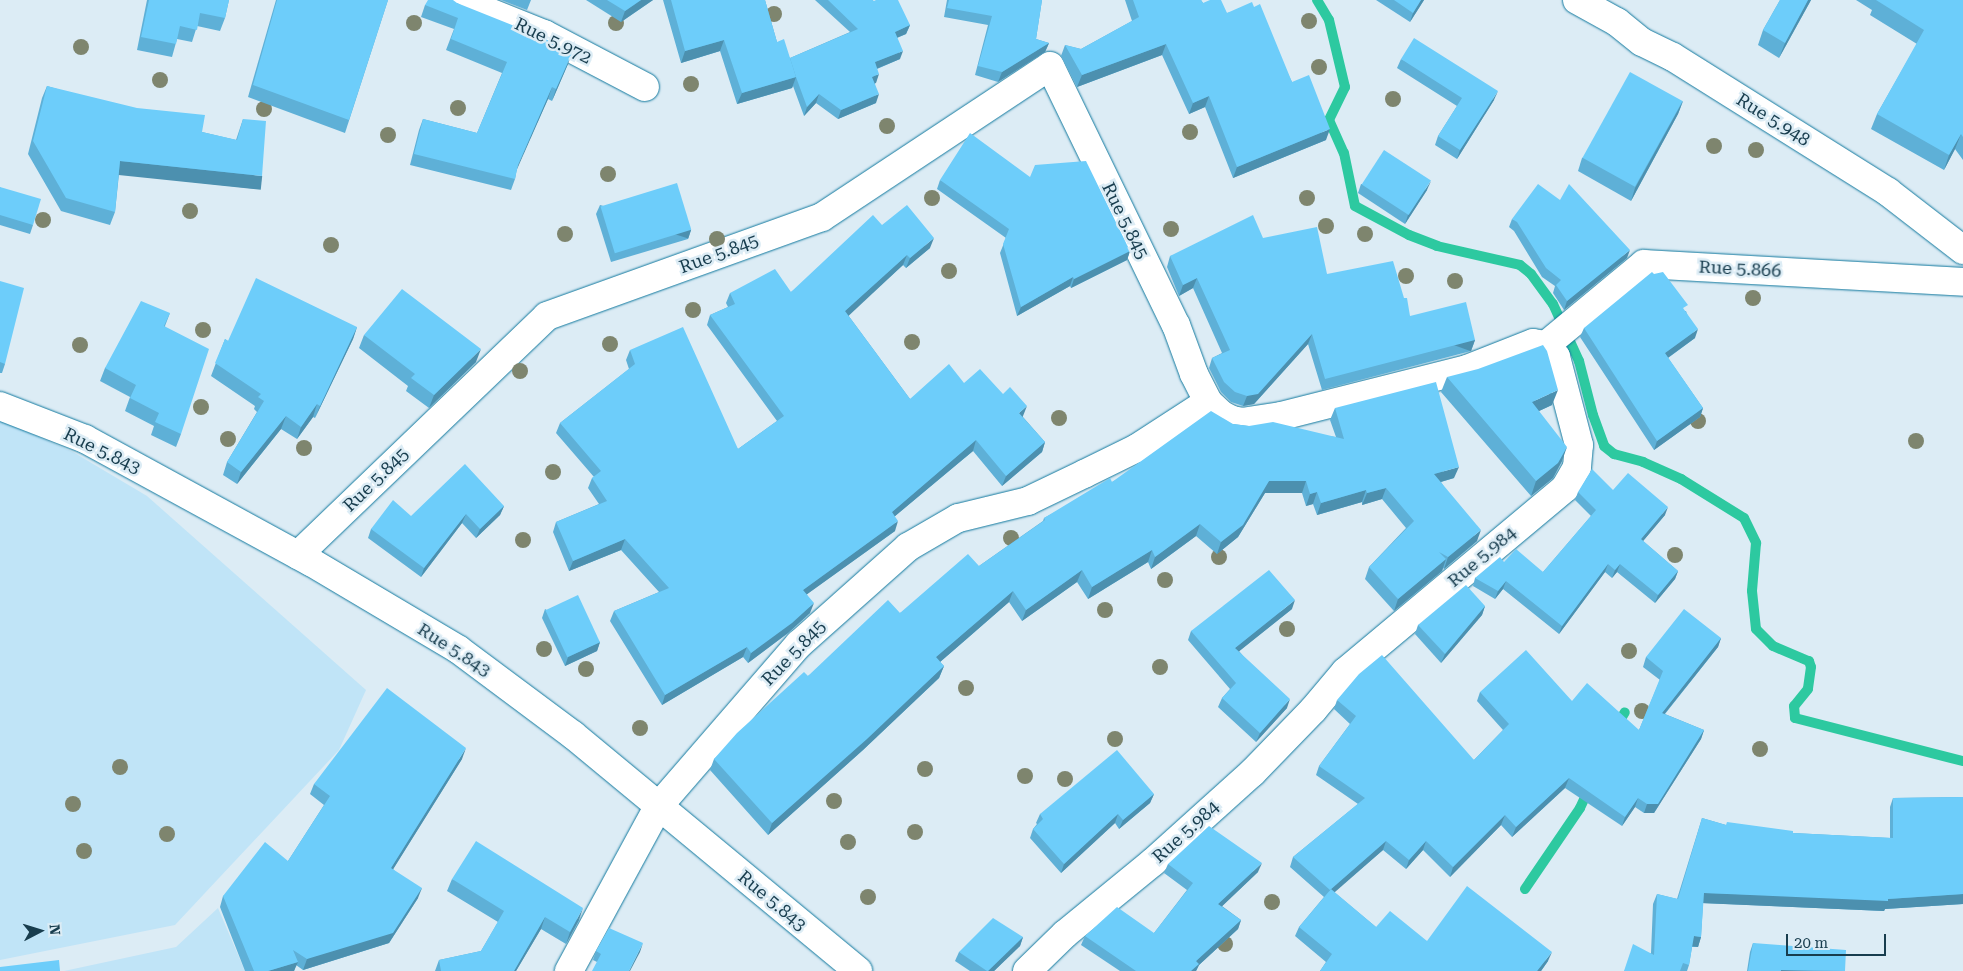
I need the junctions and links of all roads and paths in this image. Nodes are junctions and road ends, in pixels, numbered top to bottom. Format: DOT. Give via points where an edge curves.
graph roads {
  1 [pos="459,0"];
  2 [pos="1577,0"];
  3 [pos="1619,11"];
  4 [pos="645,88"];
  5 [pos="1963,250"];
  6 [pos="1963,282"];
  7 [pos="1546,345"];
  8 [pos="1208,402"];
  9 [pos="0,406"];
  10 [pos="298,554"];
  11 [pos="658,807"];
  12 [pos="569,971"];
  13 [pos="858,971"];
  14 [pos="1028,971"];
  1 -- 4 [label="street, Rue 5.972" via="544,34"];
  2 -- 3 [label="street, Rue 5.948"];
  3 -- 5 [label="street, Rue 5.948" via="1642,42 1673,57 1888,192"];
  6 -- 7 [label="street, Rue 5.866" via="1644,264"];
  7 -- 8 [label="street" via="1533,344 1467,369 1281,416 1243,422 1232,420"];
  7 -- 14 [label="street, Rue 5.984" via="1556,357 1579,445 1577,467 1565,488 1345,672 1314,710 1252,773 1153,862 1065,934"];
  8 -- 10 [label="street, Rue 5.845" via="1176,325 1050,66 822,217 547,316"];
  8 -- 11 [label="street, Rue 5.845" via="1128,453 1028,501 958,518 908,547 799,644"];
  9 -- 10 [label="street, Rue 5.843" via="85,439"];
  10 -- 11 [label="street, Rue 5.843" via="459,650 573,735"];
  11 -- 12 [label="street, Rue 5.845"];
  11 -- 13 [label="street, Rue 5.843"];
}
